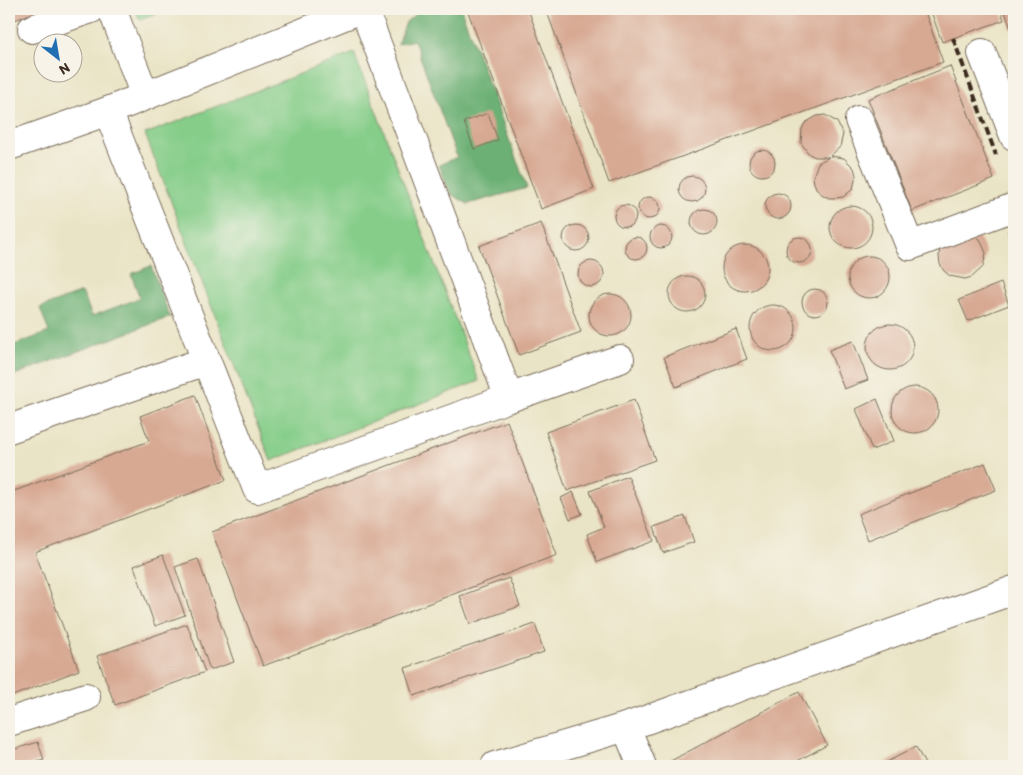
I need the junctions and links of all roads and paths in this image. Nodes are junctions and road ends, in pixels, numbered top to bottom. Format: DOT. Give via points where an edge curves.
graph roads {
  1 [pos="91,9"];
  2 [pos="112,9"];
  3 [pos="363,9"];
  4 [pos="32,30"];
  5 [pos="982,53"];
  6 [pos="145,96"];
  7 [pos="108,111"];
  8 [pos="859,120"];
  9 [pos="1014,136"];
  10 [pos="9,146"];
  11 [pos="1014,207"];
  12 [pos="620,359"];
  13 [pos="206,361"];
  14 [pos="509,398"];
  15 [pos="9,429"];
  16 [pos="1014,590"];
  17 [pos="86,697"];
  18 [pos="9,722"];
  19 [pos="626,727"];
  20 [pos="494,766"];
  21 [pos="642,766"];
  1 -- 4 [label="street"];
  2 -- 6 [label="street"];
  3 -- 6 [label="street"];
  3 -- 14 [label="street"];
  5 -- 9 [label="street"];
  6 -- 7 [label="street"];
  7 -- 10 [label="street"];
  7 -- 13 [label="street"];
  8 -- 11 [label="street" via="910,246"];
  12 -- 14 [label="street"];
  13 -- 14 [label="street" via="257,489"];
  13 -- 15 [label="street"];
  16 -- 19 [label="street"];
  17 -- 18 [label="street"];
  19 -- 20 [label="street"];
  19 -- 21 [label="street"];
}
